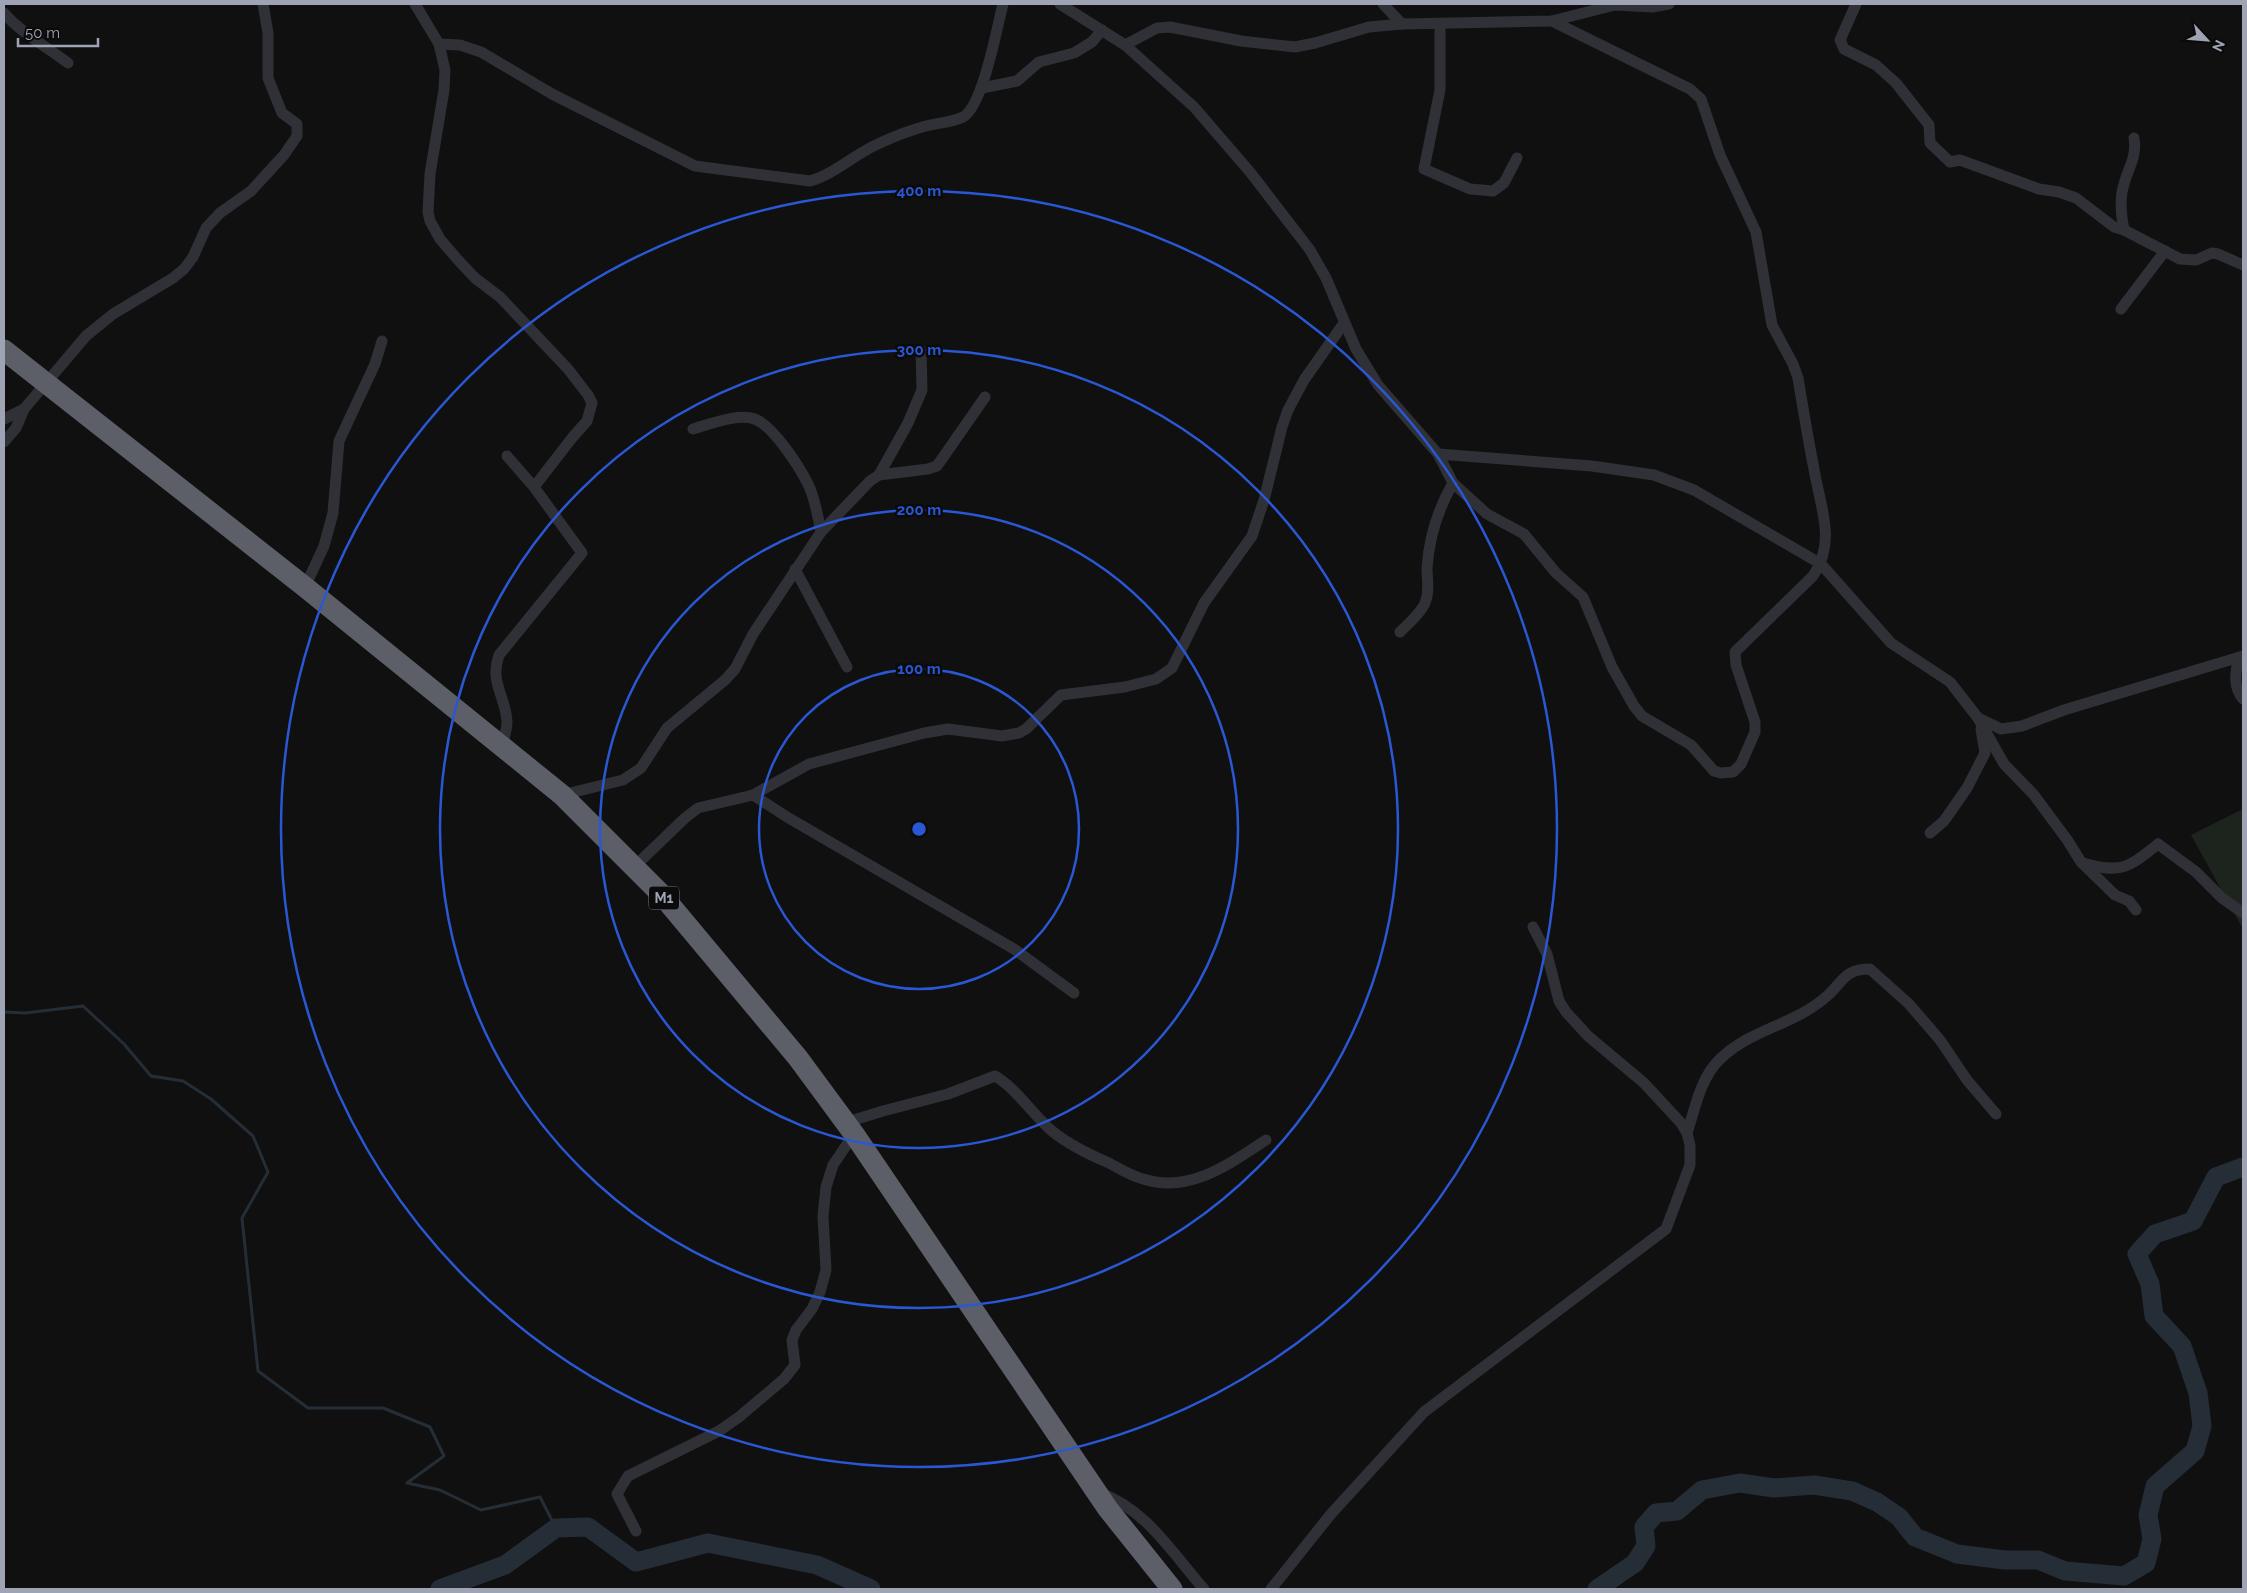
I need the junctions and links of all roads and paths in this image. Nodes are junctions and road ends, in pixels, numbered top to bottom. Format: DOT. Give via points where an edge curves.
graph roads {
  1 [pos="263,4"];
  2 [pos="415,4"];
  3 [pos="1003,4"];
  4 [pos="1060,4"];
  5 [pos="1383,4"];
  6 [pos="1669,4"];
  7 [pos="1856,4"];
  8 [pos="4,13"];
  9 [pos="1552,20"];
  10 [pos="1402,24"];
  11 [pos="1440,25"];
  12 [pos="1102,30"];
  13 [pos="439,44"];
  14 [pos="1125,45"];
  15 [pos="68,63"];
  16 [pos="982,88"];
  17 [pos="2134,138"];
  18 [pos="1517,158"];
  19 [pos="2124,230"];
  20 [pos="2165,252"];
  21 [pos="2243,266"];
  22 [pos="2121,309"];
  23 [pos="1344,323"];
  24 [pos="382,341"];
  25 [pos="4,350"];
  26 [pos="921,350"];
  27 [pos="45,382"];
  28 [pos="985,397"];
  29 [pos="24,409"];
  30 [pos="4,419"];
  31 [pos="693,430"];
  32 [pos="4,442"];
  33 [pos="1438,454"];
  34 [pos="508,456"];
  35 [pos="879,475"];
  36 [pos="1453,483"];
  37 [pos="534,487"];
  38 [pos="822,532"];
  39 [pos="1821,564"];
  40 [pos="795,569"];
  41 [pos="305,587"];
  42 [pos="1400,632"];
  43 [pos="2241,657"];
  44 [pos="847,667"];
  45 [pos="2243,699"];
  46 [pos="1978,718"];
  47 [pos="502,746"];
  48 [pos="562,795"];
  49 [pos="754,795"];
  50 [pos="1930,833"];
  51 [pos="2081,862"];
  52 [pos="634,867"];
  53 [pos="2136,910"];
  54 [pos="2243,913"];
  55 [pos="1533,927"];
  56 [pos="1074,994"];
  57 [pos="1996,1114"];
  58 [pos="849,1129"];
  59 [pos="1687,1133"];
  60 [pos="1266,1140"];
  61 [pos="1096,1491"];
  62 [pos="636,1531"];
  63 [pos="1172,1589"];
  64 [pos="1204,1589"];
  65 [pos="1271,1589"];
  1 -- 27 [label="street" via="268,33 268,78 282,113 297,124 297,136 251,191 220,213 206,228 193,257 184,268 99,325"];
  2 -- 13 [label="street"];
  3 -- 16 [label="street"];
  4 -- 12 [label="street"];
  5 -- 10 [label="street"];
  6 -- 9 [label="street" via="1652,7 1615,5"];
  7 -- 19 [label="street" via="1840,40 1844,49 1876,65 1896,82 1929,125 1930,143 1942,156 1950,162 1960,160 2039,189 2076,198 2114,227"];
  8 -- 15 [label="street" via="22,32"];
  9 -- 11 [label="street"];
  9 -- 39 [label="street" via="1690,89 1700,99 1720,156 1756,232 1772,325 1798,378 1825,516"];
  10 -- 11 [label="street"];
  10 -- 14 [label="street" via="1369,27 1295,47 1241,42 1170,27 1157,28"];
  11 -- 18 [label="street" via="1440,90 1424,169 1470,189 1493,191 1504,183"];
  12 -- 14 [label="street"];
  12 -- 16 [label="street" via="1092,42 1074,53 1039,62 1017,81"];
  13 -- 16 [label="street" via="460,45 481,52 552,94 695,166 810,181 869,147 924,126 964,116 976,103"];
  13 -- 37 [label="street" via="445,70 444,90 430,174 430,221 458,260 500,297 568,369 592,403 588,421"];
  14 -- 23 [label="street" via="1194,107 1250,172 1310,250 1326,278"];
  17 -- 19 [label="street" via="2136,150 2123,185 2120,212"];
  19 -- 20 [label="street"];
  20 -- 21 [label="street" via="2187,260 2218,254"];
  20 -- 22 [label="street"];
  23 -- 33 [label="street" via="1378,385"];
  23 -- 49 [label="street" via="1304,380 1288,410 1252,536 1204,604 1172,668 1156,679 1125,687 1061,695 1019,734 1002,736 948,729 924,733 810,764"];
  24 -- 41 [label="street" via="339,441 333,513 324,546"];
  25 -- 27 [label="highway, M1"];
  26 -- 35 [label="street" via="922,390"];
  27 -- 29 [label="street"];
  27 -- 41 [label="highway, M1"];
  28 -- 35 [label="street" via="937,466 928,470"];
  29 -- 30 [label="street"];
  29 -- 32 [label="street" via="16,428"];
  31 -- 38 [label="street" via="726,419 747,418 757,420 771,431 808,484"];
  33 -- 36 [label="street"];
  33 -- 39 [label="street" via="1592,466 1654,475 1694,490"];
  34 -- 37 [label="street"];
  35 -- 38 [label="street"];
  36 -- 39 [label="street" via="1487,514 1524,534 1556,573 1583,597 1612,667 1642,716 1691,745 1714,771 1721,773 1733,772 1740,764 1755,732 1735,652 1813,576"];
  36 -- 42 [label="street" via="1432,535 1424,604"];
  37 -- 47 [label="street" via="582,553 499,656 495,679 507,720"];
  38 -- 40 [label="street"];
  39 -- 46 [label="street" via="1891,643 1950,682"];
  40 -- 44 [label="street"];
  40 -- 48 [label="street" via="735,668 667,728 641,768 623,780"];
  41 -- 47 [label="highway, M1"];
  43 -- 45 [label="street" via="2236,668 2236,683"];
  43 -- 46 [label="street" via="2064,710 2022,726 2001,728"];
  46 -- 50 [label="street" via="1986,753 1944,821"];
  46 -- 51 [label="street" via="2004,764 2034,795"];
  47 -- 48 [label="highway, M1"];
  48 -- 52 [label="highway, M1"];
  49 -- 52 [label="street" via="698,808"];
  49 -- 56 [label="street" via="1014,949"];
  51 -- 53 [label="street" via="2115,895 2129,901"];
  51 -- 54 [label="street" via="2117,870 2134,863 2158,844"];
  52 -- 58 [label="highway, M1" via="661,894 798,1058"];
  55 -- 59 [label="street" via="1548,954 1559,1001 1566,1012 1588,1036 1644,1083 1681,1122"];
  57 -- 59 [label="street" via="1910,1004 1870,969 1855,969 1802,1015 1741,1042 1718,1061 1703,1083"];
  58 -- 60 [label="street" via="883,1111 948,1094 994,1076 1002,1080 1054,1133 1144,1180 1177,1184 1218,1172"];
  58 -- 61 [label="highway, M1"];
  58 -- 62 [label="street" via="826,1187 823,1216 826,1270 812,1309 792,1340 795,1365 784,1378 718,1431 628,1476 617,1494"];
  59 -- 65 [label="street" via="1690,1165 1666,1228 1424,1412 1331,1514"];
  61 -- 63 [label="highway, M1"];
  61 -- 64 [label="street" via="1117,1499 1140,1514"];
}
